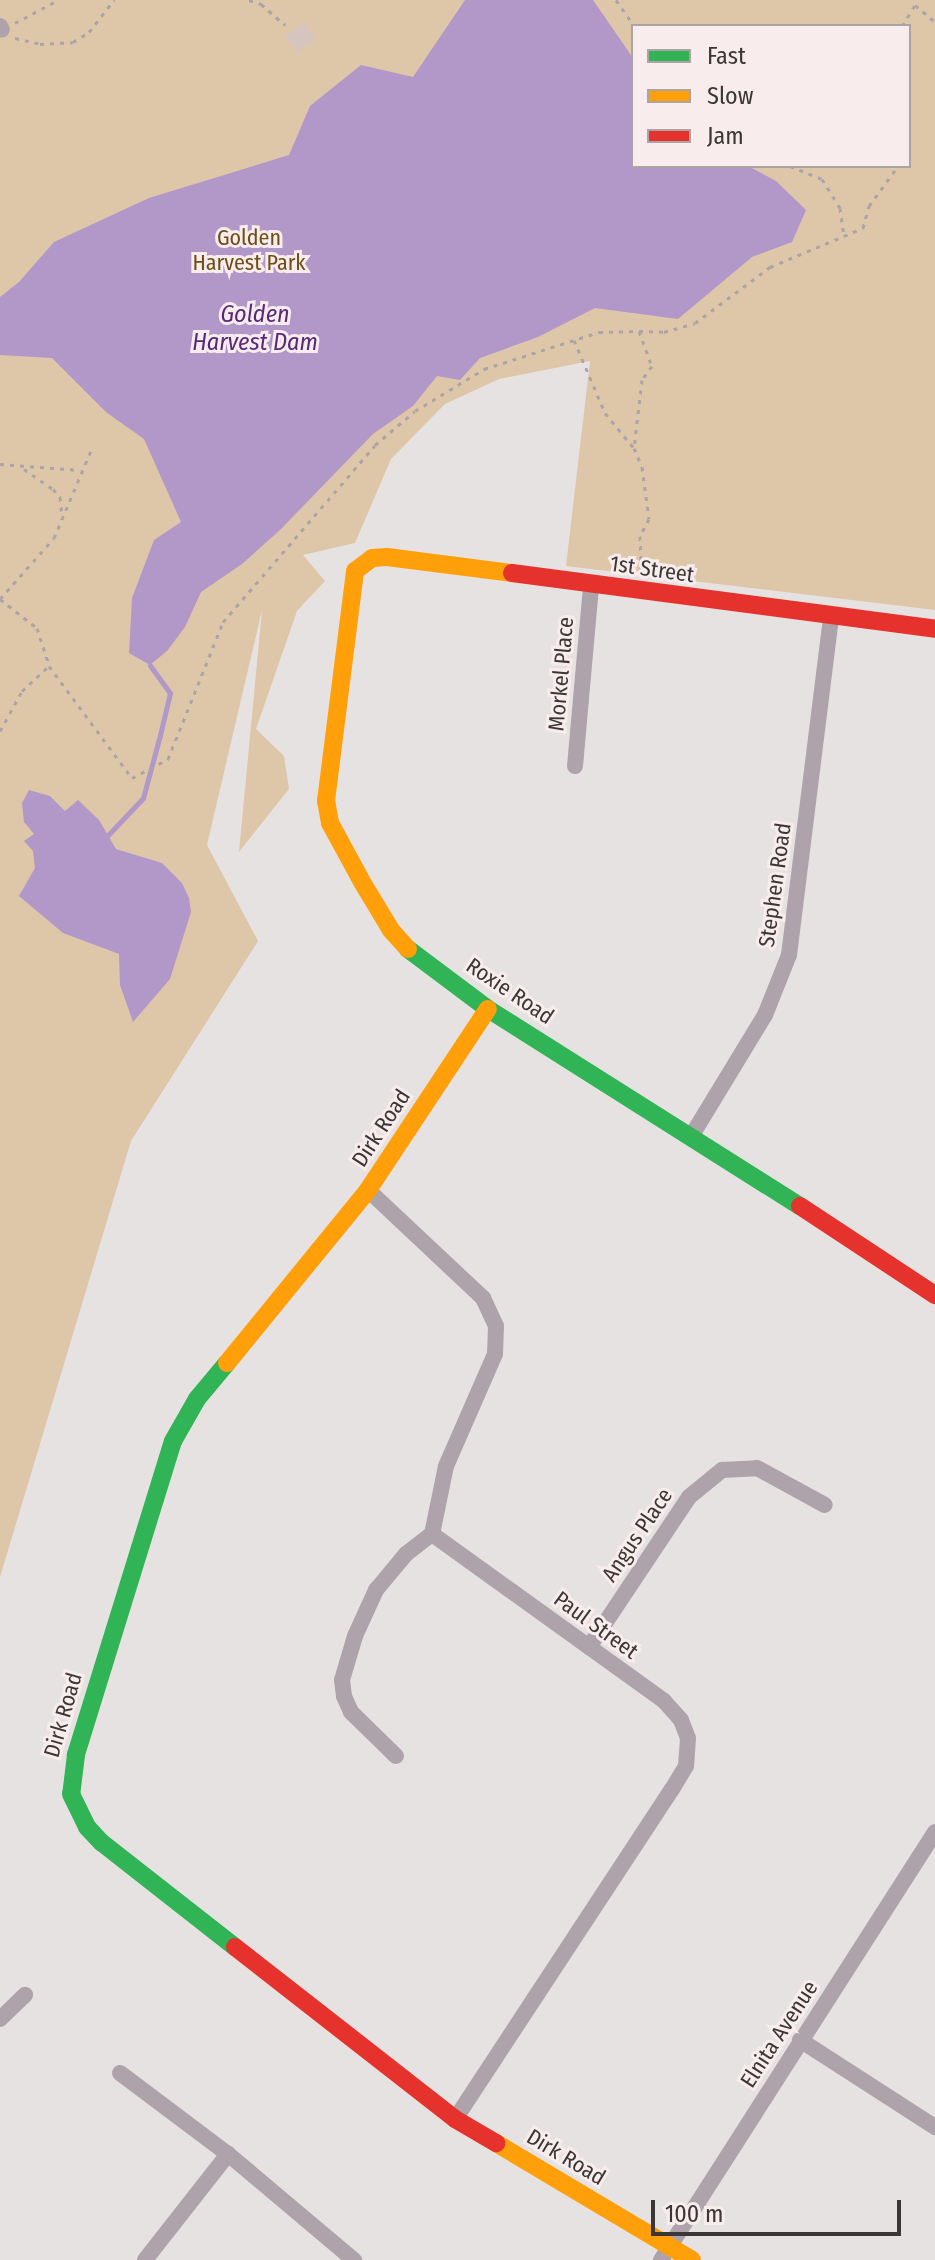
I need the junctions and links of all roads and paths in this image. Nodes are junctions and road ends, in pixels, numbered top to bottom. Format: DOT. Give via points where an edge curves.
graph roads {
  1 [pos="58,0"];
  2 [pos="114,0"];
  3 [pos="249,0"];
  4 [pos="616,0"];
  5 [pos="935,22"];
  6 [pos="633,24"];
  7 [pos="903,24"];
  8 [pos="285,25"];
  9 [pos="1,28"];
  10 [pos="795,168"];
  11 [pos="897,168"];
  12 [pos="844,237"];
  13 [pos="639,331"];
  14 [pos="574,340"];
  15 [pos="92,448"];
  16 [pos="634,448"];
  17 [pos="0,464"];
  18 [pos="20,467"];
  19 [pos="82,470"];
  20 [pos="63,518"];
  21 [pos="364,562"];
  22 [pos="591,585"];
  23 [pos="635,592"];
  24 [pos="0,599"];
  25 [pos="831,617"];
  26 [pos="935,629"];
  27 [pos="49,666"];
  28 [pos="0,731"];
  29 [pos="575,766"];
  30 [pos="488,1009"];
  31 [pos="692,1135"];
  32 [pos="368,1190"];
  33 [pos="935,1295"];
  34 [pos="825,1505"];
  35 [pos="432,1534"];
  36 [pos="589,1647"];
  37 [pos="396,1756"];
  38 [pos="935,1832"];
  39 [pos="25,1995"];
  40 [pos="0,2019"];
  41 [pos="800,2040"];
  42 [pos="120,2073"];
  43 [pos="455,2119"];
  44 [pos="935,2127"];
  45 [pos="228,2154"];
  46 [pos="665,2253"];
  47 [pos="145,2260"];
  48 [pos="354,2260"];
  49 [pos="692,2260"];
  1 -- 9 [label="path"];
  2 -- 9 [label="path" via="89,32 73,42 21,43"];
  3 -- 8 [label="path"];
  4 -- 6 [label="path"];
  5 -- 7 [label="path" via="915,5"];
  10 -- 12 [label="path" via="822,179 840,208"];
  11 -- 12 [label="path" via="869,206 863,228"];
  12 -- 13 [label="path" via="770,267 695,323 664,332"];
  13 -- 14 [label="path" via="599,332"];
  13 -- 16 [label="path" via="652,366 642,380"];
  14 -- 16 [label="path" via="605,413"];
  14 -- 27 [label="path" via="484,369 415,411 375,445 223,622 168,759 132,778"];
  15 -- 19 [label="path"];
  16 -- 23 [label="path" via="649,519 640,536 641,570"];
  17 -- 18 [label="path"];
  18 -- 19 [label="path"];
  18 -- 20 [label="path" via="43,479 60,497"];
  19 -- 20 [label="path"];
  20 -- 24 [label="path" via="54,538"];
  21 -- 22 [label="street, 1st Street" via="387,557"];
  21 -- 30 [label="street, Roxie Road" via="355,571 349,598 326,801 330,823 391,930"];
  22 -- 23 [label="street, 1st Street"];
  22 -- 29 [label="street, Morkel Place"];
  23 -- 25 [label="street, 1st Street"];
  24 -- 27 [label="path" via="37,628"];
  25 -- 26 [label="street, 1st Street"];
  25 -- 31 [label="street, Stephen Road" via="789,955 765,1015"];
  27 -- 28 [label="path" via="22,691"];
  30 -- 31 [label="street, Roxie Road"];
  30 -- 32 [label="street, Dirk Road"];
  31 -- 33 [label="street, Roxie Road"];
  32 -- 35 [label="street" via="483,1298 496,1326 495,1354 446,1466"];
  32 -- 43 [label="street, Dirk Road" via="205,1389 173,1441 76,1755 71,1794 101,1842"];
  34 -- 36 [label="street, Angus Place" via="757,1468 722,1470 689,1497"];
  35 -- 36 [label="street, Paul Street"];
  35 -- 37 [label="street" via="406,1554 376,1590 342,1680 351,1712"];
  36 -- 43 [label="street, Paul Street" via="664,1701 681,1720 688,1738 686,1766"];
  38 -- 41 [label="street, Elnita Avenue"];
  39 -- 40 [label="street"];
  41 -- 44 [label="street"];
  41 -- 46 [label="street, Elnita Avenue"];
  42 -- 45 [label="street"];
  43 -- 46 [label="street, Dirk Road"];
  45 -- 47 [label="street"];
  45 -- 48 [label="street"];
  46 -- 49 [label="street, Dirk Road"];
}
